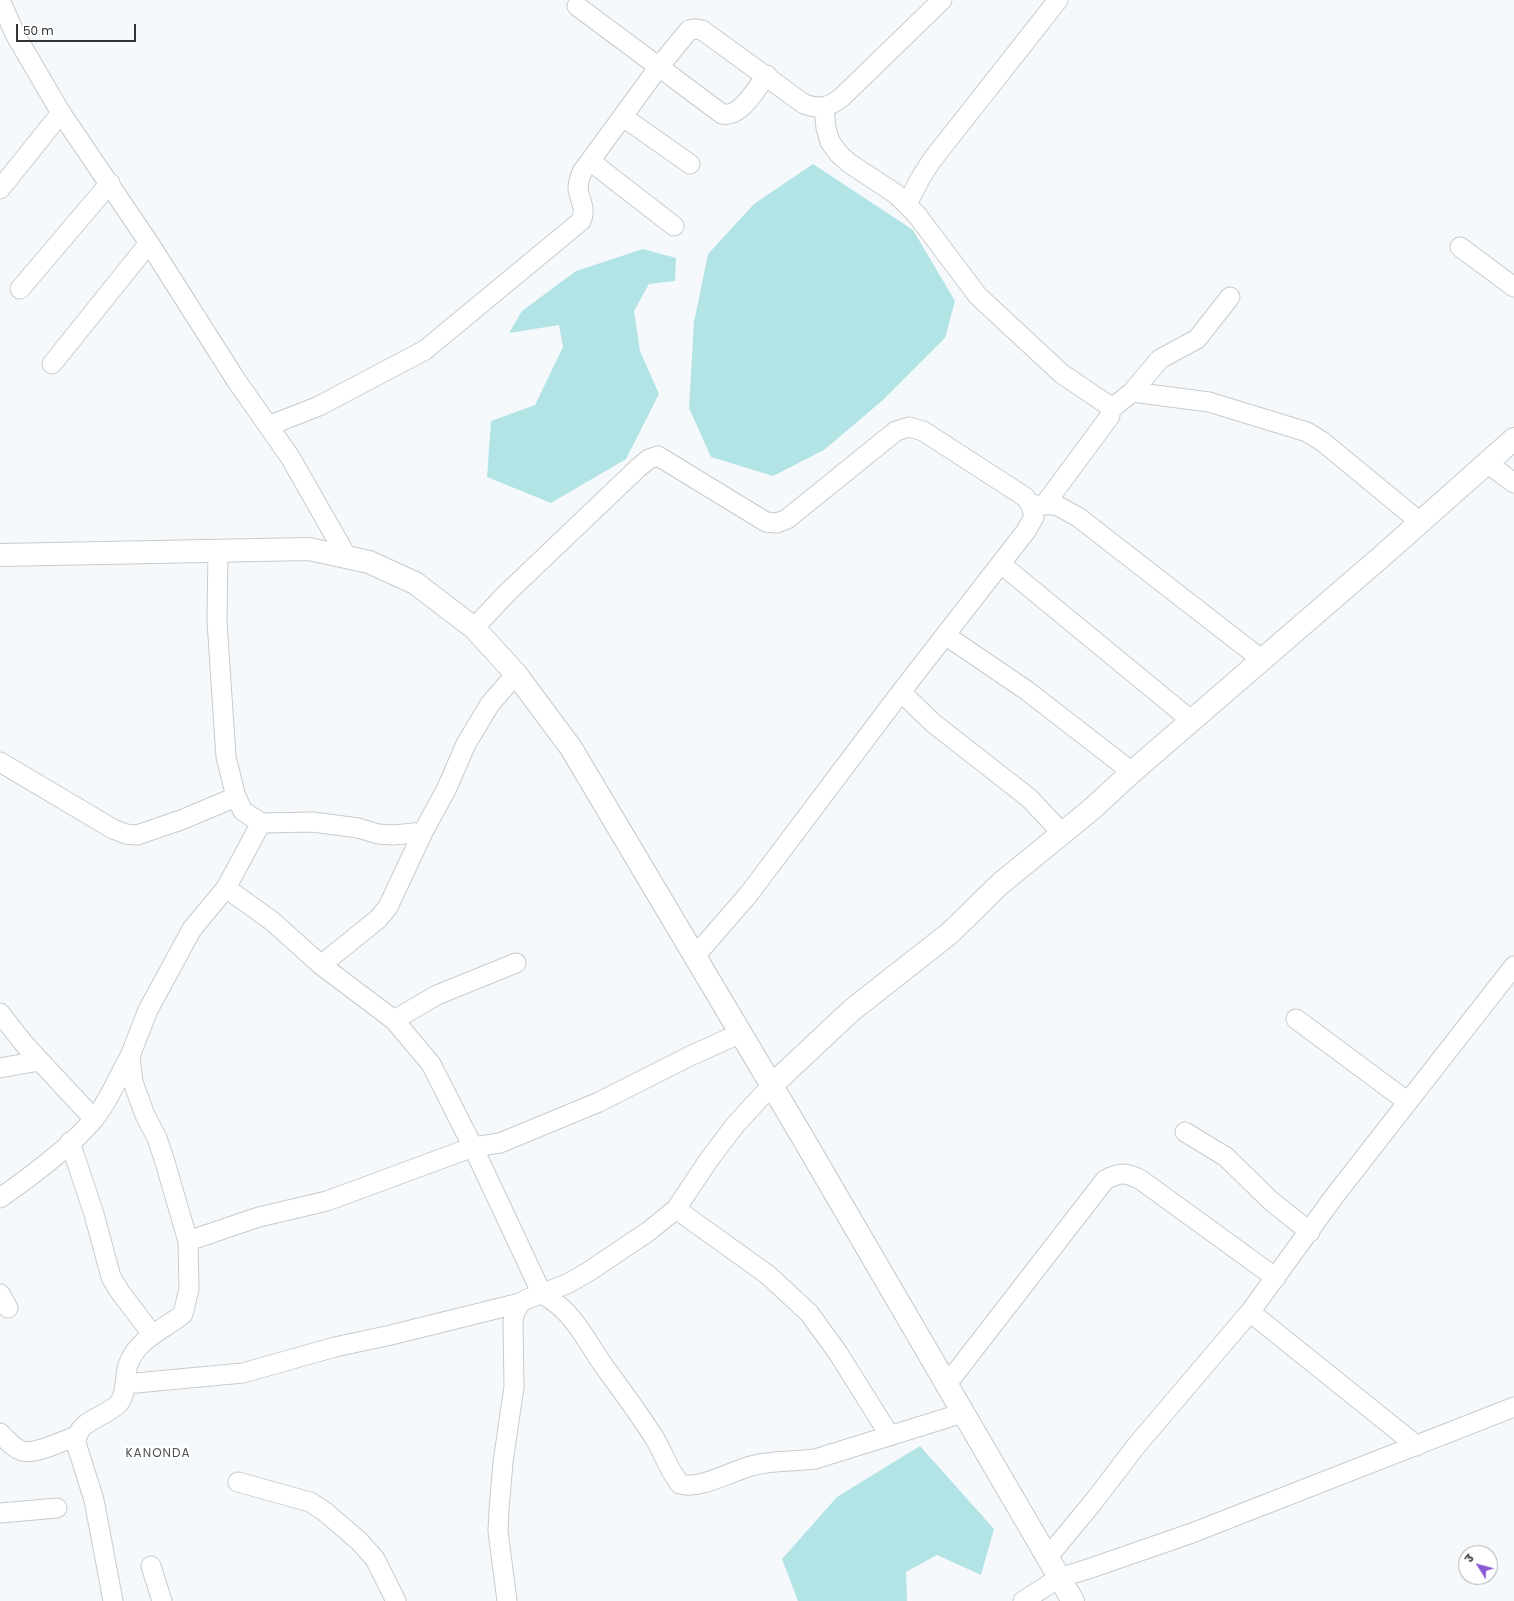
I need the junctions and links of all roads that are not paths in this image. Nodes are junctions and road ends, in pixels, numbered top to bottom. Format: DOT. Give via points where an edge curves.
graph roads {
  1 [pos="0,0"];
  2 [pos="942,0"];
  3 [pos="1058,0"];
  4 [pos="577,6"];
  5 [pos="658,68"];
  6 [pos="767,75"];
  7 [pos="824,108"];
  8 [pos="61,113"];
  9 [pos="622,117"];
  10 [pos="590,160"];
  11 [pos="690,164"];
  12 [pos="110,183"];
  13 [pos="0,189"];
  14 [pos="907,204"];
  15 [pos="674,226"];
  16 [pos="149,243"];
  17 [pos="1460,247"];
  18 [pos="1514,287"];
  19 [pos="20,289"];
  20 [pos="1230,297"];
  21 [pos="52,364"];
  22 [pos="1132,392"];
  23 [pos="1110,410"];
  24 [pos="268,426"];
  25 [pos="1514,440"];
  26 [pos="1487,463"];
  27 [pos="1514,483"];
  28 [pos="1038,505"];
  29 [pos="1420,522"];
  30 [pos="218,551"];
  31 [pos="0,555"];
  32 [pos="346,557"];
  33 [pos="1001,564"];
  34 [pos="474,628"];
  35 [pos="945,635"];
  36 [pos="1261,659"];
  37 [pos="516,674"];
  38 [pos="901,692"];
  39 [pos="1192,721"];
  40 [pos="0,762"];
  41 [pos="1132,772"];
  42 [pos="236,797"];
  43 [pos="261,823"];
  44 [pos="423,832"];
  45 [pos="1062,833"];
  46 [pos="226,888"];
  47 [pos="695,956"];
  48 [pos="516,963"];
  49 [pos="321,965"];
  50 [pos="1514,966"];
  51 [pos="0,1013"];
  52 [pos="1296,1019"];
  53 [pos="394,1020"];
  54 [pos="741,1033"];
  55 [pos="130,1056"];
  56 [pos="39,1061"];
  57 [pos="0,1068"];
  58 [pos="772,1085"];
  59 [pos="1408,1102"];
  60 [pos="94,1120"];
  61 [pos="1186,1132"];
  62 [pos="70,1142"];
  63 [pos="473,1147"];
  64 [pos="0,1198"];
  65 [pos="676,1209"];
  66 [pos="1310,1232"];
  67 [pos="188,1241"];
  68 [pos="1276,1278"];
  69 [pos="542,1294"];
  70 [pos="520,1303"];
  71 [pos="1250,1312"];
  72 [pos="152,1334"];
  73 [pos="125,1384"];
  74 [pos="947,1384"];
  75 [pos="1514,1407"];
  76 [pos="963,1413"];
  77 [pos="0,1433"];
  78 [pos="76,1436"];
  79 [pos="890,1436"];
  80 [pos="1417,1446"];
  81 [pos="238,1482"];
  82 [pos="57,1508"];
  83 [pos="0,1513"];
  84 [pos="1047,1558"];
  85 [pos="151,1566"];
  86 [pos="1059,1578"];
  87 [pos="112,1601"];
  88 [pos="162,1601"];
  89 [pos="396,1601"];
  90 [pos="507,1601"];
  91 [pos="1023,1601"];
  92 [pos="1073,1601"];
  1 -- 8 [label="street" via="16,36"];
  2 -- 7 [label="street" via="842,97"];
  3 -- 14 [label="street" via="932,160"];
  4 -- 5 [label="street"];
  5 -- 6 [label="street" via="685,34 696,29 702,30"];
  5 -- 6 [label="street" via="722,114 729,116 738,111"];
  5 -- 9 [label="street"];
  6 -- 7 [label="street" via="804,104"];
  7 -- 14 [label="street" via="830,142 839,154"];
  8 -- 12 [label="street"];
  8 -- 13 [label="street"];
  9 -- 10 [label="street"];
  9 -- 11 [label="street"];
  10 -- 15 [label="street"];
  10 -- 24 [label="street" via="579,180 578,188 584,214 581,221 425,350 319,406"];
  12 -- 16 [label="street"];
  12 -- 19 [label="street"];
  14 -- 23 [label="street" via="978,296 1062,374 1108,404"];
  16 -- 21 [label="street"];
  16 -- 24 [label="street"];
  17 -- 18 [label="street"];
  20 -- 22 [label="street" via="1197,339 1160,359"];
  22 -- 23 [label="street"];
  22 -- 29 [label="street" via="1209,402 1307,432 1323,442"];
  23 -- 28 [label="street" via="1110,416"];
  24 -- 32 [label="street" via="305,483"];
  25 -- 26 [label="main road"];
  26 -- 27 [label="street"];
  26 -- 29 [label="main road"];
  28 -- 33 [label="street" via="1026,531"];
  28 -- 34 [label="street" via="923,431 909,427 896,431 787,519 777,523 766,522 658,456 649,459 638,468 507,593"];
  28 -- 36 [label="street" via="1056,505 1078,517"];
  29 -- 36 [label="main road"];
  30 -- 31 [label="main road"];
  30 -- 32 [label="main road" via="309,549"];
  30 -- 42 [label="street" via="217,621 226,757"];
  32 -- 34 [label="main road" via="369,562 415,583"];
  33 -- 35 [label="street"];
  33 -- 39 [label="street"];
  34 -- 37 [label="main road"];
  35 -- 38 [label="street"];
  35 -- 41 [label="street" via="1026,690"];
  36 -- 39 [label="main road"];
  37 -- 44 [label="street" via="490,704 466,744 446,790"];
  37 -- 47 [label="main road" via="571,748"];
  38 -- 45 [label="street" via="933,723 1029,798"];
  38 -- 47 [label="street" via="748,895"];
  39 -- 41 [label="main road"];
  40 -- 42 [label="street" via="113,829 126,834 137,835"];
  41 -- 45 [label="main road"];
  42 -- 43 [label="street" via="243,811"];
  43 -- 44 [label="street" via="314,822 394,835"];
  43 -- 46 [label="street"];
  44 -- 49 [label="street" via="388,907 378,919"];
  45 -- 58 [label="main road" via="1000,884 950,934 852,1010"];
  46 -- 49 [label="street" via="272,921"];
  46 -- 55 [label="street" via="192,929 148,1010"];
  47 -- 54 [label="main road"];
  48 -- 53 [label="street" via="443,992"];
  49 -- 53 [label="street"];
  50 -- 59 [label="street"];
  51 -- 56 [label="street"];
  52 -- 59 [label="street"];
  53 -- 63 [label="street" via="431,1064"];
  54 -- 58 [label="main road"];
  54 -- 63 [label="street" via="599,1102 500,1143"];
  55 -- 60 [label="street"];
  55 -- 67 [label="street" via="134,1082 145,1115 157,1138"];
  56 -- 57 [label="street"];
  56 -- 60 [label="street"];
  58 -- 65 [label="street" via="736,1124"];
  58 -- 74 [label="main road"];
  59 -- 66 [label="street" via="1336,1194"];
  60 -- 62 [label="street"];
  61 -- 66 [label="street" via="1226,1157 1271,1201"];
  62 -- 64 [label="street"];
  62 -- 72 [label="street" via="94,1214 111,1277"];
  63 -- 67 [label="street" via="327,1201 259,1217"];
  63 -- 69 [label="street"];
  65 -- 69 [label="street" via="649,1231 588,1272"];
  65 -- 79 [label="street" via="768,1275 809,1313"];
  66 -- 68 [label="street"];
  67 -- 72 [label="street" via="190,1276 185,1309 177,1318"];
  68 -- 71 [label="street"];
  68 -- 74 [label="street" via="1141,1180 1120,1173 1105,1180"];
  69 -- 70 [label="street"];
  69 -- 79 [label="street" via="556,1302 578,1325 656,1441 672,1474 680,1484 696,1485 772,1461 815,1459"];
  70 -- 73 [label="street" via="335,1347 243,1373"];
  70 -- 90 [label="street" via="514,1312 513,1321 514,1387 502,1462 498,1531"];
  71 -- 80 [label="street"];
  71 -- 84 [label="street" via="1136,1446"];
  72 -- 73 [label="street" via="135,1349 128,1366"];
  73 -- 78 [label="street" via="118,1405 82,1428"];
  74 -- 76 [label="main road"];
  75 -- 80 [label="street"];
  76 -- 79 [label="street"];
  76 -- 84 [label="main road"];
  77 -- 78 [label="street" via="13,1446 23,1451 34,1451"];
  78 -- 87 [label="street" via="94,1500"];
  80 -- 86 [label="street" via="1192,1533"];
  81 -- 89 [label="street" via="310,1502 324,1511 359,1541 375,1559"];
  82 -- 83 [label="street"];
  84 -- 86 [label="main road"];
  85 -- 88 [label="street"];
  86 -- 91 [label="street"];
  86 -- 92 [label="main road"];
}
